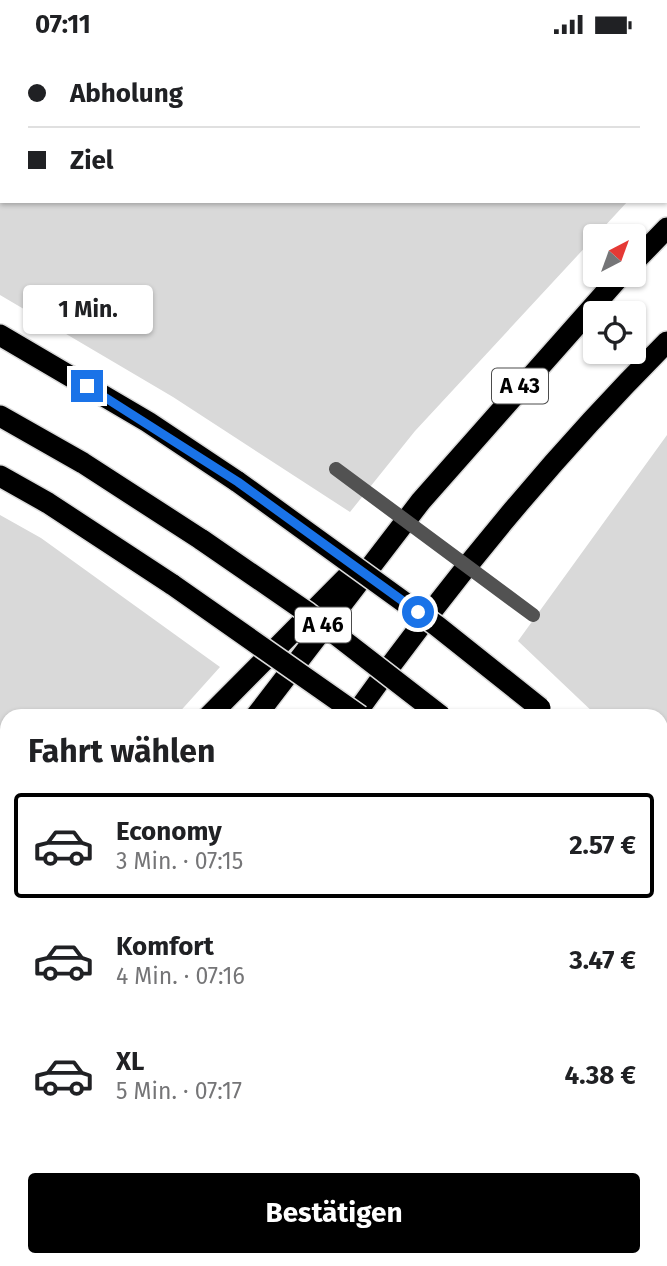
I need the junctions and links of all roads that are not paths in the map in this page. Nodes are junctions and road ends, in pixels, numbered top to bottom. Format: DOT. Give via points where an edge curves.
graph roads {
  1 [pos="667,228"];
  2 [pos="646,249"];
  3 [pos="610,287"];
  4 [pos="0,335"];
  5 [pos="667,342"];
  6 [pos="0,416"];
  7 [pos="336,468"];
  8 [pos="0,476"];
  9 [pos="411,514"];
  10 [pos="533,615"];
  11 [pos="216,709"];
  12 [pos="261,709"];
  13 [pos="350,709"];
  14 [pos="359,709"];
  15 [pos="432,709"];
  16 [pos="541,709"];
  1 -- 2 [label="highway"];
  3 -- 9 [label="highway, A 43"];
  4 -- 16 [label="highway, bridge" via="148,422 238,482 437,626"];
  5 -- 14 [label="highway" via="483,545"];
  6 -- 15 [label="highway, A 46, bridge" via="202,540 308,613"];
  7 -- 10 [label="lane, bridge"];
  8 -- 13 [label="highway, bridge" via="173,585"];
  9 -- 11 [label="highway"];
  9 -- 12 [label="highway, A 43"];
}
